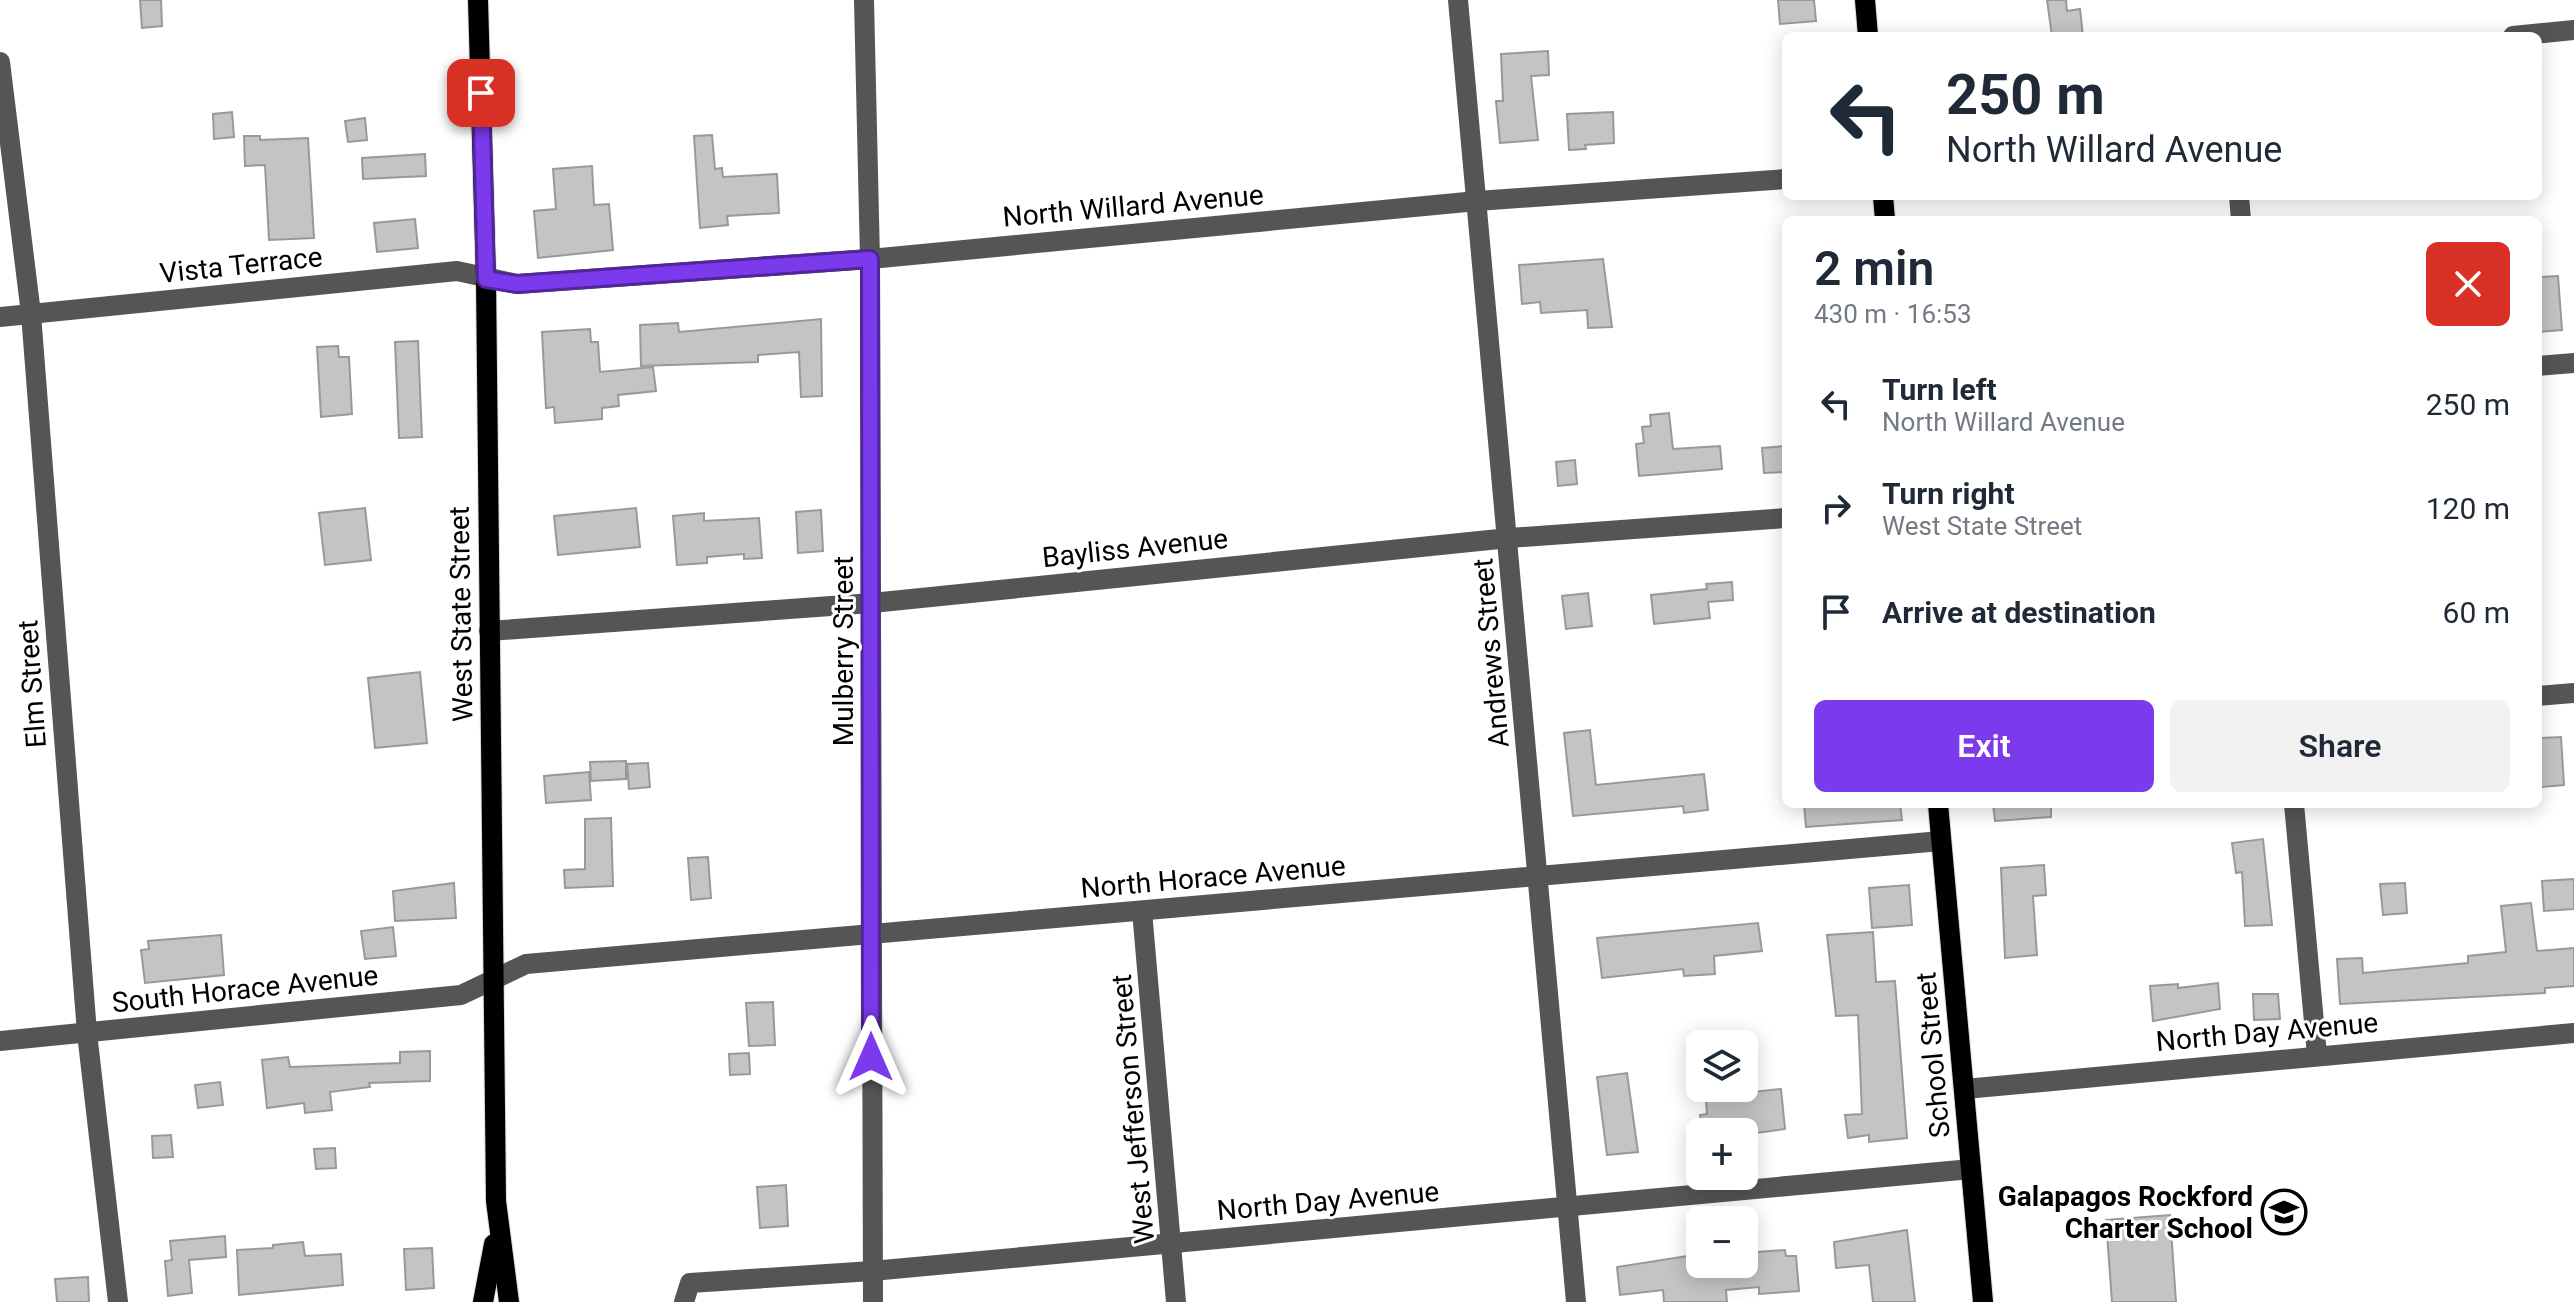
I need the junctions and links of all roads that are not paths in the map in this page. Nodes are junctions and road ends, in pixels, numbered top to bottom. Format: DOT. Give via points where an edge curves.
graph roads {
  1 [pos="478,0"];
  2 [pos="864,0"];
  3 [pos="1458,0"];
  4 [pos="1865,0"];
  5 [pos="2574,30"];
  6 [pos="1868,32"];
  7 [pos="2542,33"];
  8 [pos="0,62"];
  9 [pos="1782,179"];
  10 [pos="1477,201"];
  11 [pos="870,259"];
  12 [pos="486,279"];
  13 [pos="31,314"];
  14 [pos="0,317"];
  15 [pos="2574,363"];
  16 [pos="2542,366"];
  17 [pos="1782,518"];
  18 [pos="1509,538"];
  19 [pos="872,603"];
  20 [pos="489,631"];
  21 [pos="2574,693"];
  22 [pos="2542,696"];
  23 [pos="1938,808"];
  24 [pos="2294,808"];
  25 [pos="1941,841"];
  26 [pos="1539,877"];
  27 [pos="1142,911"];
  28 [pos="870,935"];
  29 [pos="493,981"];
  30 [pos="87,1033"];
  31 [pos="2574,1033"];
  32 [pos="0,1041"];
  33 [pos="2317,1055"];
  34 [pos="1965,1089"];
  35 [pos="1971,1169"];
  36 [pos="1567,1208"];
  37 [pos="497,1228"];
  38 [pos="1174,1242"];
  39 [pos="872,1271"];
  40 [pos="687,1292"];
  41 [pos="118,1302"];
  42 [pos="483,1302"];
  43 [pos="509,1302"];
  44 [pos="873,1302"];
  45 [pos="1176,1302"];
  46 [pos="1576,1302"];
  47 [pos="1983,1302"];
  1 -- 12 [label="main road, West State Street"];
  2 -- 11 [label="street, Mulberry Street"];
  3 -- 10 [label="street, Andrews Street"];
  4 -- 6 [label="main road"];
  5 -- 7 [label="street"];
  8 -- 13 [label="street, Elm Street"];
  9 -- 10 [label="street, North Willard Avenue"];
  10 -- 11 [label="street, North Willard Avenue"];
  10 -- 18 [label="street, Andrews Street"];
  11 -- 12 [label="street, North Willard Avenue" via="517,284"];
  11 -- 19 [label="street, Mulberry Street"];
  12 -- 13 [label="street, Vista Terrace" via="457,271"];
  12 -- 20 [label="main road, West State Street"];
  13 -- 14 [label="street, Vista Terrace"];
  13 -- 30 [label="street, Elm Street"];
  15 -- 16 [label="street"];
  17 -- 18 [label="street, Bayliss Avenue"];
  18 -- 19 [label="street, Bayliss Avenue"];
  18 -- 26 [label="street, Andrews Street"];
  19 -- 20 [label="street, Bayliss Avenue"];
  19 -- 28 [label="street, Mulberry Street"];
  20 -- 29 [label="main road, West State Street"];
  21 -- 22 [label="street"];
  23 -- 25 [label="main road, School Street"];
  24 -- 33 [label="street"];
  25 -- 26 [label="street, North Horace Avenue"];
  25 -- 34 [label="main road, School Street"];
  26 -- 27 [label="street, North Horace Avenue"];
  26 -- 36 [label="street, Andrews Street"];
  27 -- 28 [label="street, North Horace Avenue"];
  27 -- 38 [label="street, West Jefferson Street"];
  28 -- 29 [label="street, North Horace Avenue" via="526,964"];
  28 -- 39 [label="street, Mulberry Street"];
  29 -- 30 [label="street, South Horace Avenue" via="461,995"];
  29 -- 37 [label="main road, West State Street"];
  30 -- 32 [label="street, South Horace Avenue"];
  30 -- 41 [label="street, Elm Street"];
  31 -- 33 [label="street, North Day Avenue"];
  33 -- 34 [label="street, North Day Avenue"];
  34 -- 35 [label="main road, School Street"];
  35 -- 36 [label="street, North Day Avenue"];
  35 -- 47 [label="main road, School Street"];
  36 -- 38 [label="street, North Day Avenue"];
  36 -- 46 [label="street, Andrews Street"];
  37 -- 42 [label="main road, West State Street"];
  37 -- 43 [label="main road, West State Street"];
  38 -- 39 [label="street, North Day Avenue"];
  38 -- 45 [label="street, West Jefferson Street"];
  39 -- 40 [label="street, North Day Avenue"];
  39 -- 44 [label="street, Mulberry Street"];
}
